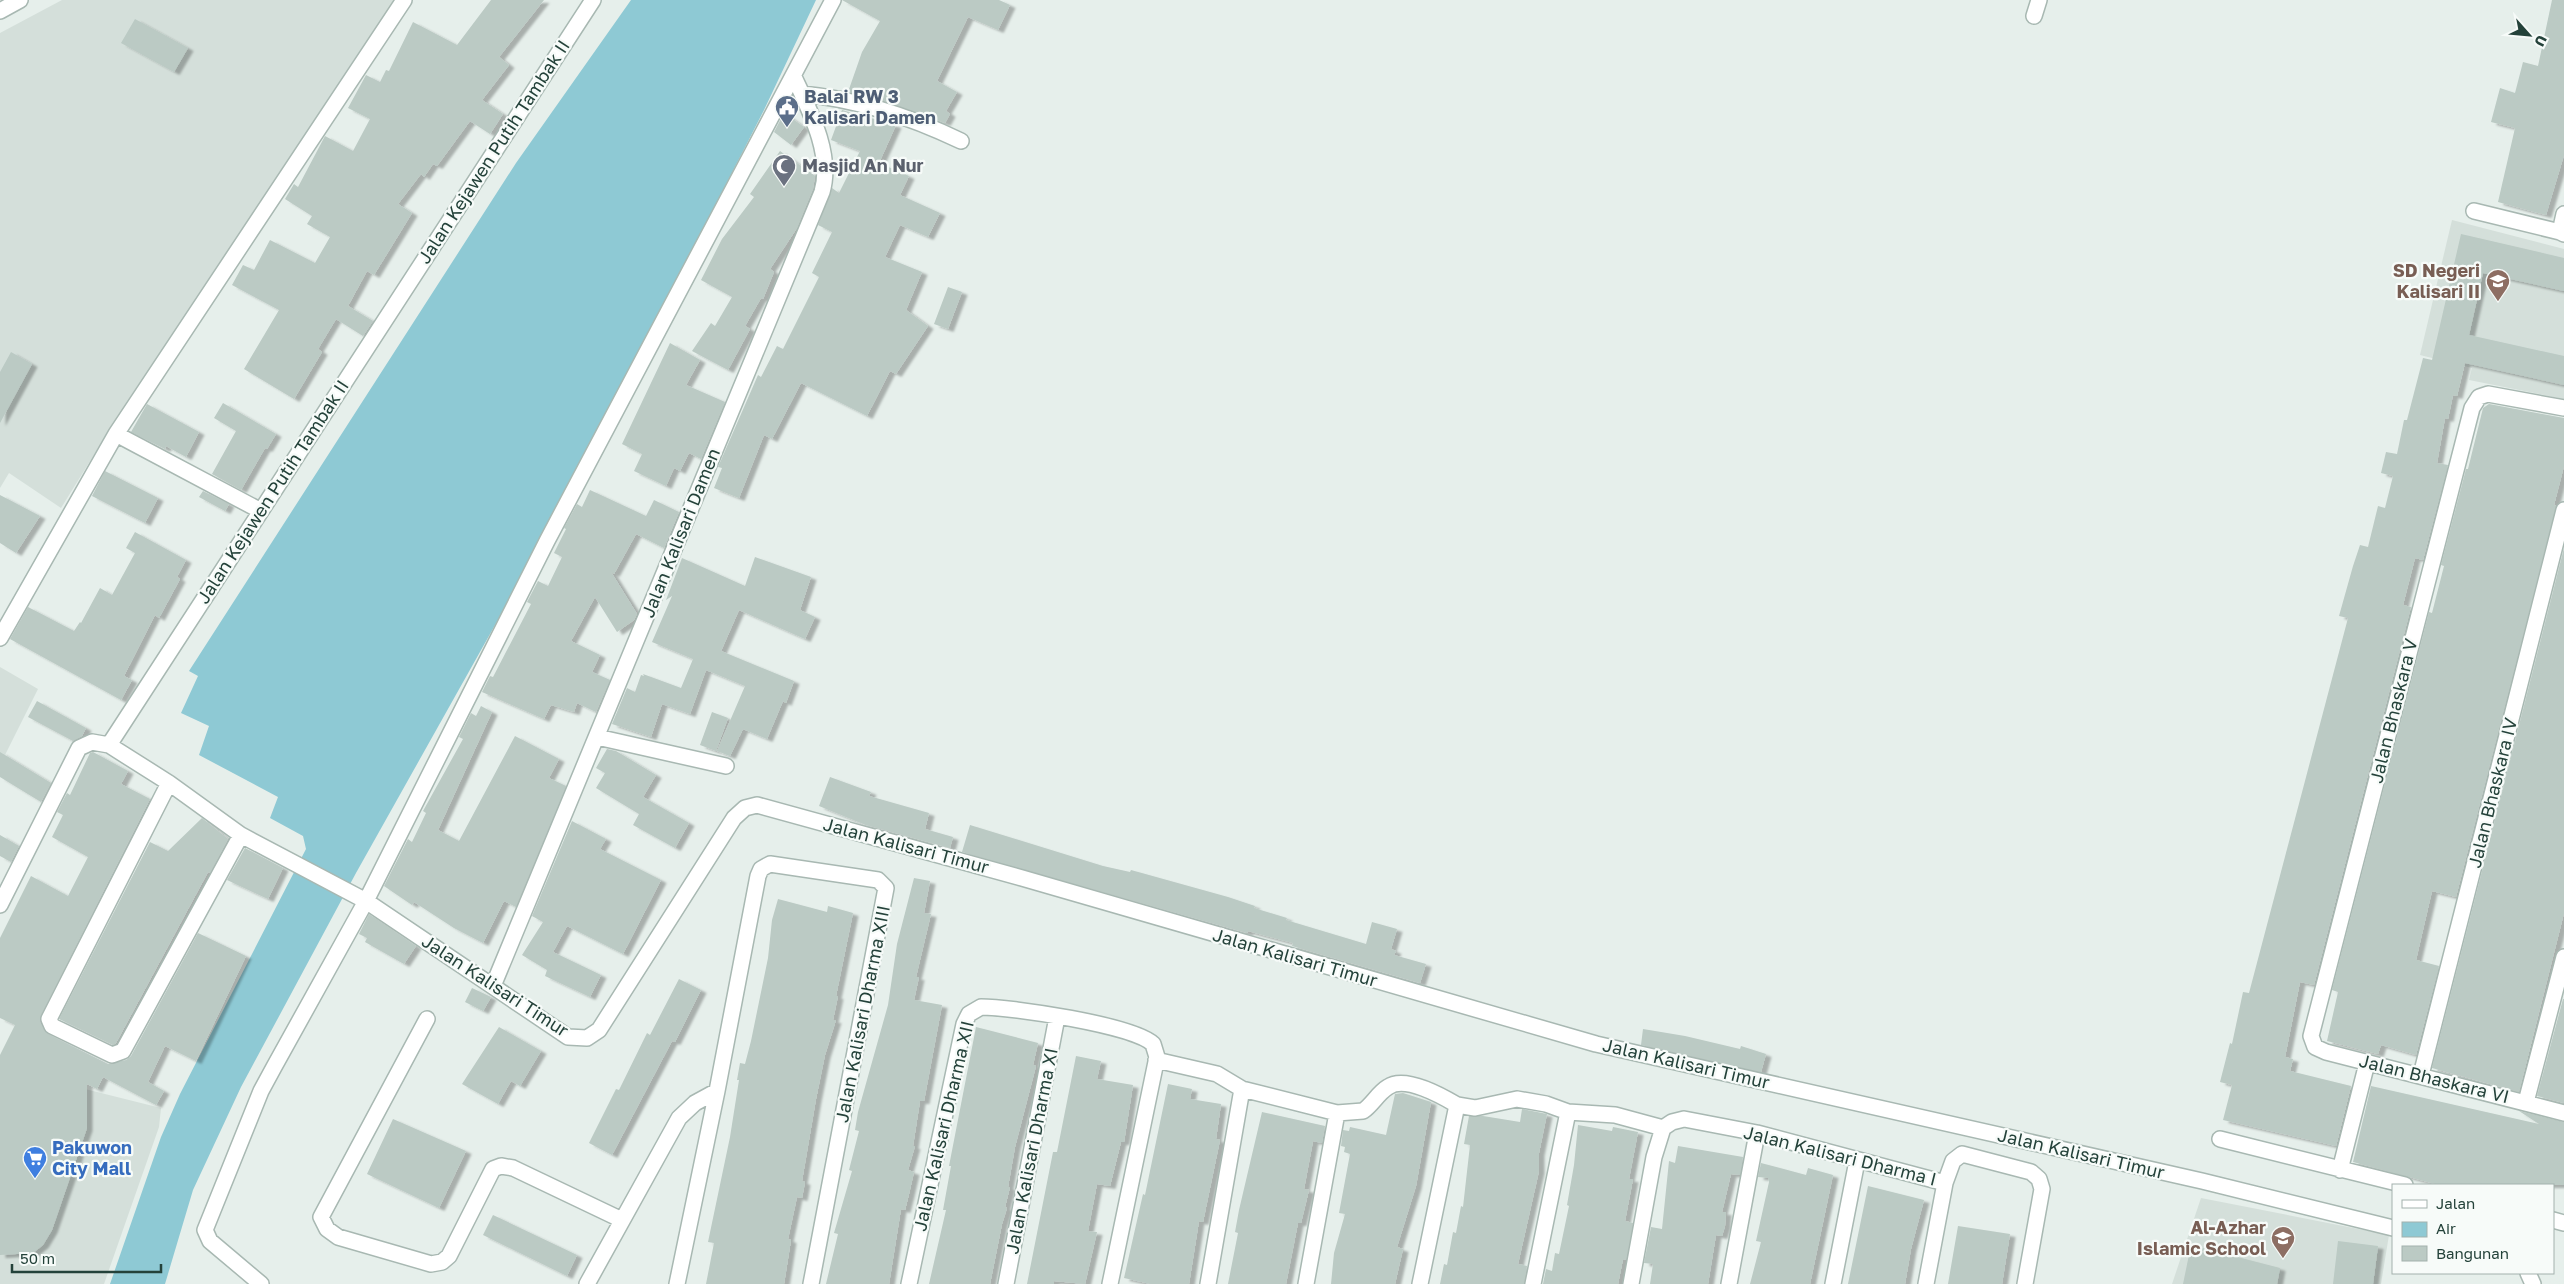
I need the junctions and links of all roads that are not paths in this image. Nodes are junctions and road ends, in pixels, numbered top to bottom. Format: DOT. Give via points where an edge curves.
graph roads {
  1 [pos="20,0"];
  2 [pos="404,0"];
  3 [pos="593,0"];
  4 [pos="833,0"];
  5 [pos="2038,0"];
  6 [pos="0,11"];
  7 [pos="2034,16"];
  8 [pos="794,78"];
  9 [pos="802,94"];
  10 [pos="962,141"];
  11 [pos="2474,211"];
  12 [pos="2564,214"];
  13 [pos="2562,233"];
  14 [pos="2564,408"];
  15 [pos="116,434"];
  16 [pos="261,510"];
  17 [pos="2564,510"];
  18 [pos="0,638"];
  19 [pos="597,736"];
  20 [pos="109,745"];
  21 [pos="726,766"];
  22 [pos="170,783"];
  23 [pos="241,835"];
  24 [pos="366,901"];
  25 [pos="0,905"];
  26 [pos="2564,956"];
  27 [pos="493,986"];
  28 [pos="1057,1017"];
  29 [pos="427,1019"];
  30 [pos="2311,1036"];
  31 [pos="1156,1060"];
  32 [pos="2367,1063"];
  33 [pos="2421,1075"];
  34 [pos="1242,1089"];
  35 [pos="717,1091"];
  36 [pos="2526,1102"];
  37 [pos="1457,1105"];
  38 [pos="1568,1112"];
  39 [pos="2564,1113"];
  40 [pos="1337,1114"];
  41 [pos="1663,1128"];
  42 [pos="1757,1134"];
  43 [pos="2220,1139"];
  44 [pos="1857,1161"];
  45 [pos="2340,1170"];
  46 [pos="1945,1183"];
  47 [pos="2401,1184"];
  48 [pos="622,1220"];
  49 [pos="2392,1228"];
  50 [pos="261,1284"];
  51 [pos="587,1284"];
  52 [pos="677,1284"];
  53 [pos="811,1284"];
  54 [pos="909,1284"];
  55 [pos="1006,1284"];
  56 [pos="1110,1284"];
  57 [pos="1208,1284"];
  58 [pos="1306,1284"];
  59 [pos="1420,1284"];
  60 [pos="1533,1284"];
  61 [pos="1631,1284"];
  62 [pos="1729,1284"];
  63 [pos="1833,1284"];
  64 [pos="1926,1284"];
  65 [pos="2025,1284"];
  1 -- 6 [label="street"];
  2 -- 15 [label="street"];
  3 -- 16 [label="street, Jalan Kejawen Putih Tambak II"];
  4 -- 8 [label="street"];
  5 -- 7 [label="street"];
  8 -- 9 [label="street, Jalan Kalisari Damen"];
  8 -- 24 [label="street" via="547,541"];
  9 -- 10 [label="street" via="863,105 940,130"];
  9 -- 19 [label="street, Jalan Kalisari Damen" via="824,152 822,192"];
  11 -- 13 [label="street"];
  12 -- 13 [label="street"];
  14 -- 30 [label="street, Jalan Bhaskara V" via="2488,394 2479,397 2472,408"];
  15 -- 16 [label="street"];
  15 -- 18 [label="street"];
  16 -- 20 [label="street, Jalan Kejawen Putih Tambak II"];
  17 -- 33 [label="street, Jalan Bhaskara IV"];
  19 -- 21 [label="street"];
  19 -- 27 [label="street, Jalan Kalisari Damen"];
  20 -- 22 [label="street"];
  20 -- 25 [label="street" via="92,742 79,748"];
  22 -- 23 [label="street"];
  22 -- 23 [label="street" via="49,1019 52,1026 112,1055 124,1051"];
  23 -- 24 [label="street, Jalan Kalisari Timur"];
  24 -- 27 [label="street, Jalan Kalisari Timur"];
  24 -- 50 [label="street" via="261,1092 206,1224 210,1241"];
  26 -- 36 [label="street"];
  27 -- 49 [label="street, Jalan Kalisari Timur" via="568,1038 587,1038 599,1030 734,818 746,808 757,805 1596,1044"];
  28 -- 31 [label="street, Jalan Kalisari Dharma XII" via="1138,1034 1153,1044"];
  28 -- 54 [label="street, Jalan Kalisari Dharma XII" via="985,1007 975,1009 967,1017"];
  28 -- 55 [label="street, Jalan Kalisari Dharma XI"];
  29 -- 48 [label="street" via="321,1217 327,1229 338,1238 431,1264 442,1262 493,1169 501,1166 513,1168"];
  30 -- 32 [label="street, Jalan Bhaskara VI" via="2319,1050"];
  31 -- 34 [label="street" via="1217,1074"];
  31 -- 56 [label="street"];
  32 -- 33 [label="street, Jalan Bhaskara VI"];
  32 -- 45 [label="street"];
  33 -- 36 [label="street, Jalan Bhaskara VI"];
  34 -- 40 [label="street"];
  34 -- 57 [label="street"];
  35 -- 48 [label="street" via="695,1103 678,1118"];
  35 -- 52 [label="street, Jalan Kalisari Dharma XIII"];
  35 -- 53 [label="street, Jalan Kalisari Dharma XIII" via="761,868 770,864 882,882 886,896"];
  36 -- 39 [label="street, Jalan Bhaskara VI"];
  37 -- 38 [label="street" via="1475,1108 1518,1099"];
  37 -- 40 [label="street" via="1430,1091 1397,1083 1359,1112"];
  37 -- 59 [label="street"];
  38 -- 41 [label="street" via="1615,1116"];
  38 -- 60 [label="street"];
  40 -- 58 [label="street"];
  41 -- 42 [label="street, Jalan Kalisari Dharma I" via="1684,1119"];
  41 -- 61 [label="street" via="1654,1157"];
  42 -- 44 [label="street, Jalan Kalisari Dharma I"];
  42 -- 62 [label="street"];
  43 -- 45 [label="street"];
  44 -- 46 [label="street, Jalan Kalisari Dharma I"];
  44 -- 63 [label="street"];
  45 -- 47 [label="street"];
  46 -- 64 [label="street"];
  46 -- 65 [label="street, Jalan Kalisari Dharma I" via="1953,1161 1962,1154 2031,1172 2039,1179 2041,1198"];
  48 -- 51 [label="street"];
}
